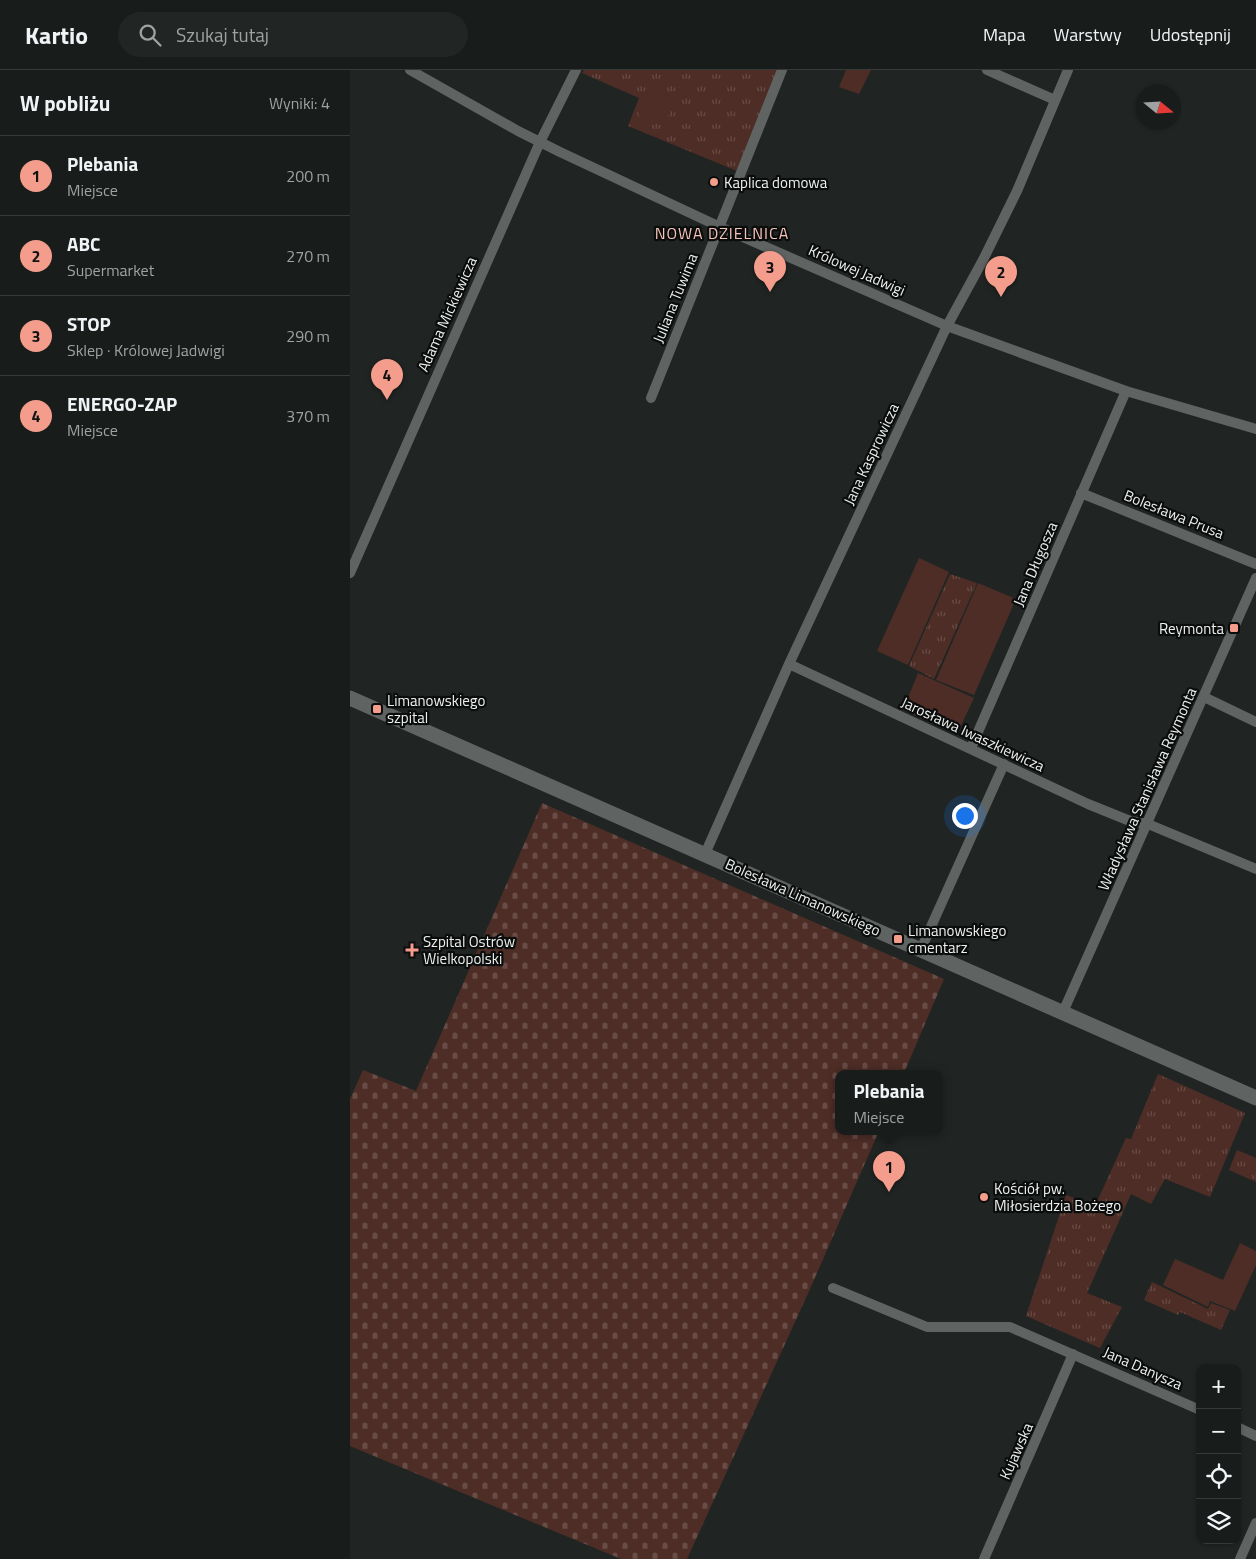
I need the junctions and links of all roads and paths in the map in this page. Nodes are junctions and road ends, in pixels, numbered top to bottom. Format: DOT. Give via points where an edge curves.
graph roads {
  1 [pos="410,70"];
  2 [pos="576,70"];
  3 [pos="782,70"];
  4 [pos="987,70"];
  5 [pos="1068,70"];
  6 [pos="1056,100"];
  7 [pos="540,142"];
  8 [pos="720,227"];
  9 [pos="947,326"];
  10 [pos="1126,391"];
  11 [pos="651,398"];
  12 [pos="1256,429"];
  13 [pos="1081,493"];
  14 [pos="1256,564"];
  15 [pos="350,572"];
  16 [pos="1256,578"];
  17 [pos="789,664"];
  18 [pos="350,698"];
  19 [pos="1204,698"];
  20 [pos="1256,722"];
  21 [pos="971,748"];
  22 [pos="1004,764"];
  23 [pos="1148,824"];
  24 [pos="706,854"];
  25 [pos="1256,868"];
  26 [pos="921,949"];
  27 [pos="1063,1012"];
  28 [pos="1256,1098"];
  29 [pos="833,1288"];
  30 [pos="1073,1354"];
  31 [pos="1198,1409"];
  32 [pos="1241,1429"];
  33 [pos="1256,1436"];
  34 [pos="1256,1523"];
  35 [pos="984,1559"];
  36 [pos="1240,1559"];
  1 -- 7 [label="street, Królowej Jadwigi"];
  2 -- 7 [label="street, Adama Mickiewicza"];
  3 -- 8 [label="street, Juliana Tuwima"];
  4 -- 6 [label="street"];
  5 -- 6 [label="street, Jana Kasprowicza"];
  6 -- 9 [label="street, Jana Kasprowicza" via="1017,191"];
  7 -- 8 [label="street, Królowej Jadwigi"];
  7 -- 15 [label="street, Adama Mickiewicza"];
  8 -- 9 [label="street, Królowej Jadwigi"];
  8 -- 11 [label="street, Juliana Tuwima"];
  9 -- 10 [label="street, Królowej Jadwigi"];
  9 -- 17 [label="street, Jana Kasprowicza"];
  10 -- 12 [label="street, Królowej Jadwigi"];
  10 -- 13 [label="street, Jana Długosza"];
  13 -- 14 [label="street, Bolesława Prusa"];
  13 -- 21 [label="street, Jana Długosza"];
  16 -- 19 [label="street, Władysława Stanisława Reymonta"];
  17 -- 21 [label="street, Jarosława Iwaszkiewicza"];
  17 -- 24 [label="street, Jana Kasprowicza"];
  18 -- 24 [label="street, Bolesława Limanowskiego"];
  19 -- 20 [label="street"];
  19 -- 23 [label="street, Władysława Stanisława Reymonta"];
  21 -- 22 [label="street, Jarosława Iwaszkiewicza"];
  22 -- 23 [label="street, Jarosława Iwaszkiewicza" via="1088,804 1130,821"];
  22 -- 26 [label="street"];
  23 -- 25 [label="street, Jarosława Iwaszkiewicza"];
  23 -- 27 [label="street, Władysława Stanisława Reymonta"];
  24 -- 26 [label="street, Bolesława Limanowskiego"];
  26 -- 27 [label="street, Bolesława Limanowskiego"];
  27 -- 28 [label="street, Bolesława Limanowskiego"];
  29 -- 30 [label="street, Jana Danysza" via="927,1327 1010,1327"];
  30 -- 31 [label="street, Jana Danysza"];
  30 -- 35 [label="street, Kujawska"];
  32 -- 33 [label="street"];
  34 -- 36 [label="street"];
}
